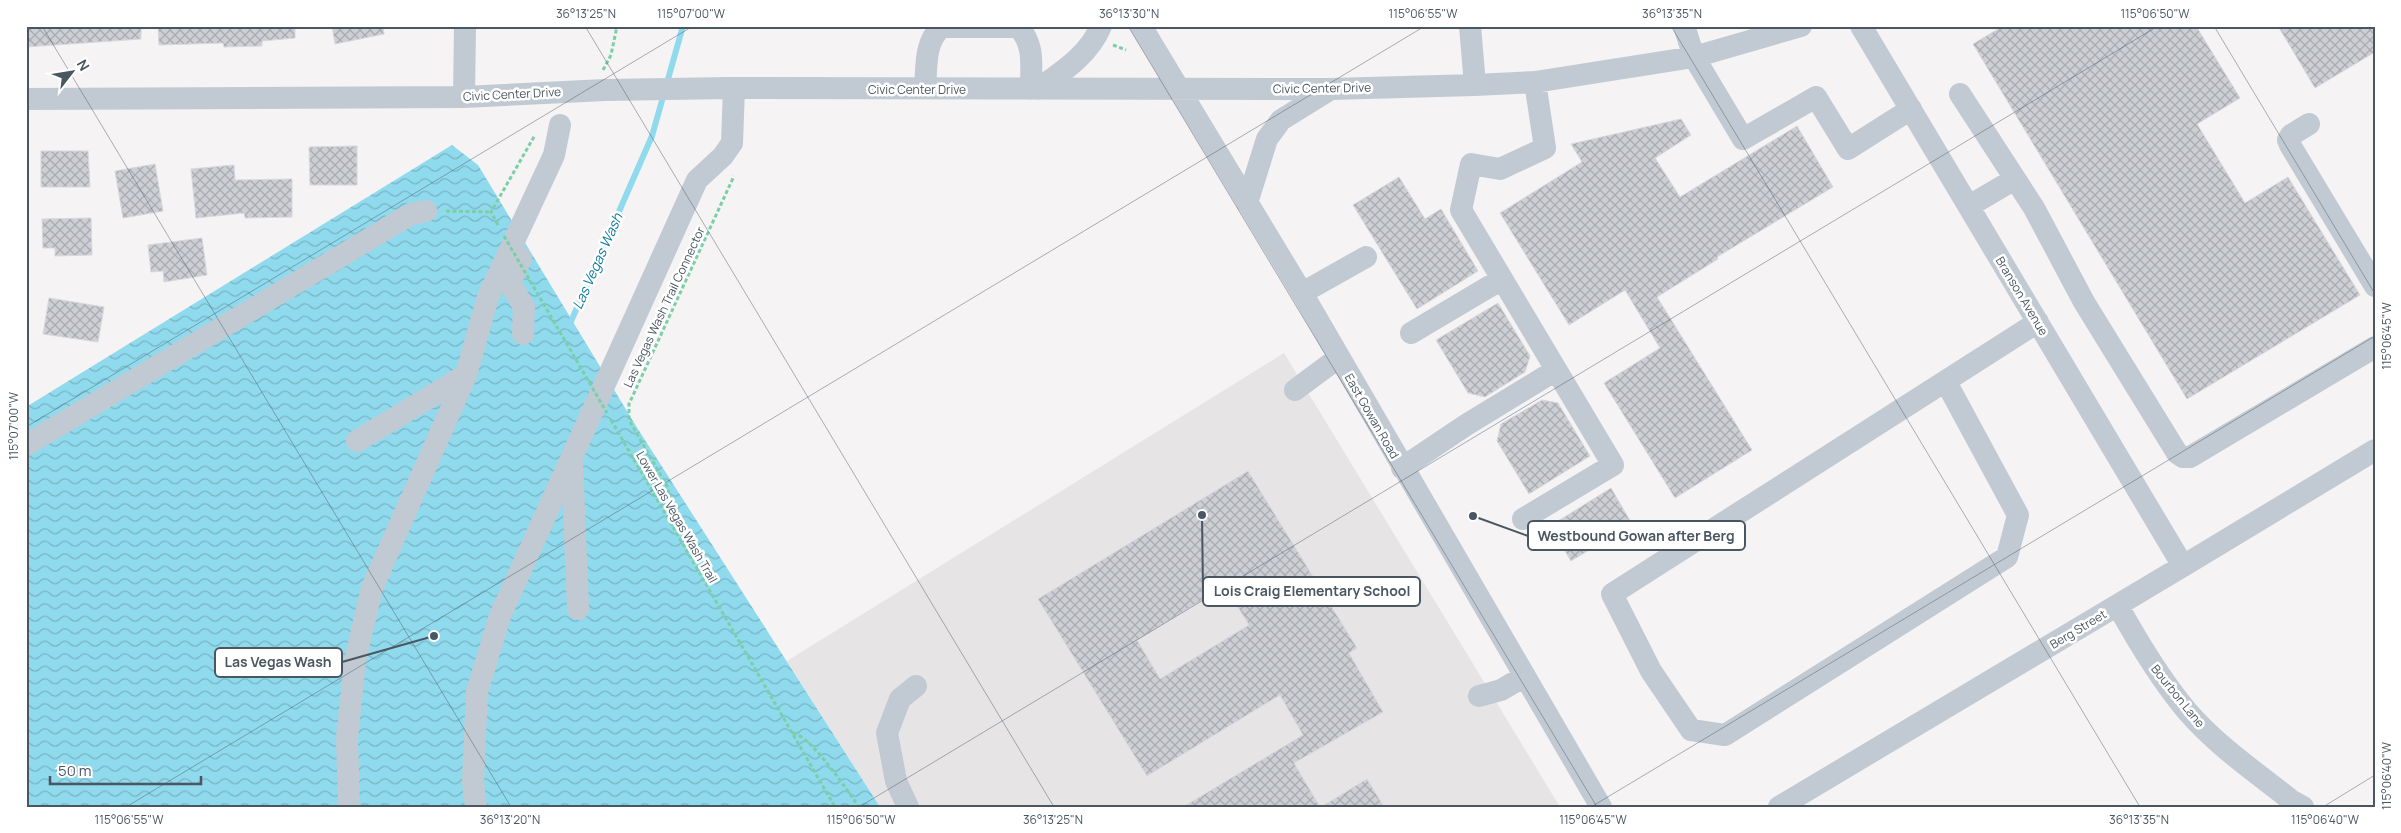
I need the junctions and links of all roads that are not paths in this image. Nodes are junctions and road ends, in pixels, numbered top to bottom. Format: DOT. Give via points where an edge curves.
graph roads {
  1 [pos="465,26"];
  2 [pos="1100,26"];
  3 [pos="1141,26"];
  4 [pos="1470,26"];
  5 [pos="1684,26"];
  6 [pos="1801,26"];
  7 [pos="1861,26"];
  8 [pos="1694,57"];
  9 [pos="1535,82"];
  10 [pos="1475,85"];
  11 [pos="732,88"];
  12 [pos="925,88"];
  13 [pos="1035,89"];
  14 [pos="1178,89"];
  15 [pos="1331,89"];
  16 [pos="557,92"];
  17 [pos="1960,94"];
  18 [pos="464,97"];
  19 [pos="26,99"];
  20 [pos="1911,110"];
  21 [pos="2309,124"];
  22 [pos="560,125"];
  23 [pos="2015,179"];
  24 [pos="1248,203"];
  25 [pos="1969,206"];
  26 [pos="426,211"];
  27 [pos="1366,257"];
  28 [pos="1502,278"];
  29 [pos="2375,286"];
  30 [pos="1302,293"];
  31 [pos="2038,322"];
  32 [pos="1411,333"];
  33 [pos="522,334"];
  34 [pos="2375,348"];
  35 [pos="1338,358"];
  36 [pos="1556,370"];
  37 [pos="466,375"];
  38 [pos="1946,382"];
  39 [pos="1296,390"];
  40 [pos="357,441"];
  41 [pos="26,445"];
  42 [pos="2375,450"];
  43 [pos="572,454"];
  44 [pos="1402,468"];
  45 [pos="1523,519"];
  46 [pos="2184,566"];
  47 [pos="2118,606"];
  48 [pos="578,609"];
  49 [pos="1525,676"];
  50 [pos="916,686"];
  51 [pos="1479,696"];
  52 [pos="349,807"];
  53 [pos="476,807"];
  54 [pos="908,807"];
  55 [pos="1601,807"];
  56 [pos="1779,807"];
  57 [pos="2303,807"];
  1 -- 18 [label="street"];
  2 -- 13 [label="street" via="1096,37 1077,59"];
  3 -- 14 [label="street, East Gowan Road"];
  4 -- 10 [label="street"];
  5 -- 8 [label="street"];
  6 -- 8 [label="street, Civic Center Drive"];
  7 -- 20 [label="street, Branson Avenue"];
  8 -- 9 [label="street, Civic Center Drive"];
  8 -- 20 [label="street" via="1742,139 1816,97 1848,149"];
  9 -- 10 [label="street, Civic Center Drive"];
  9 -- 28 [label="street" via="1545,148 1500,169 1471,164 1461,210"];
  10 -- 15 [label="street, Civic Center Drive"];
  11 -- 12 [label="street, Civic Center Drive"];
  11 -- 16 [label="street, Civic Center Drive"];
  11 -- 43 [label="street" via="732,143 697,180"];
  12 -- 13 [label="street, Civic Center Drive"];
  12 -- 13 [label="street" via="931,36 941,27 1018,26 1028,36"];
  13 -- 14 [label="street, Civic Center Drive"];
  14 -- 15 [label="street, Civic Center Drive"];
  14 -- 24 [label="street, East Gowan Road"];
  15 -- 24 [label="street" via="1281,120 1268,139"];
  16 -- 18 [label="street, Civic Center Drive"];
  16 -- 22 [label="street"];
  17 -- 23 [label="street"];
  18 -- 19 [label="street, Civic Center Drive"];
  20 -- 25 [label="street, Branson Avenue"];
  21 -- 29 [label="street" via="2291,135 2290,145"];
  22 -- 33 [label="street" via="570,153 510,283 524,307"];
  22 -- 37 [label="street" via="554,155 488,297"];
  23 -- 25 [label="street"];
  23 -- 34 [label="street" via="2084,302 2177,453 2183,457 2190,457"];
  24 -- 30 [label="street, East Gowan Road"];
  25 -- 31 [label="street, Branson Avenue"];
  26 -- 41 [label="street" via="411,214"];
  27 -- 30 [label="street"];
  28 -- 32 [label="street"];
  28 -- 36 [label="street"];
  30 -- 35 [label="street, East Gowan Road"];
  31 -- 38 [label="street"];
  31 -- 46 [label="street, Branson Avenue"];
  35 -- 39 [label="street"];
  35 -- 44 [label="street, East Gowan Road"];
  36 -- 44 [label="street"];
  36 -- 45 [label="street" via="1613,465"];
  37 -- 40 [label="street"];
  37 -- 52 [label="street" via="372,588 355,661 347,738"];
  38 -- 38 [label="street" via="1612,594 1651,670 1691,730 1725,735 2007,557 2018,515"];
  42 -- 46 [label="street, Berg Street"];
  43 -- 48 [label="street"];
  43 -- 53 [label="street" via="500,616 478,692 473,781"];
  44 -- 49 [label="street, East Gowan Road"];
  46 -- 47 [label="street, Berg Street"];
  47 -- 56 [label="street, Berg Street"];
  47 -- 57 [label="street, Bourbon Lane" via="2145,654 2187,711 2213,738"];
  49 -- 51 [label="street" via="1501,690"];
  49 -- 55 [label="street, East Gowan Road"];
  50 -- 54 [label="street" via="900,699 887,733 896,780"];
}
